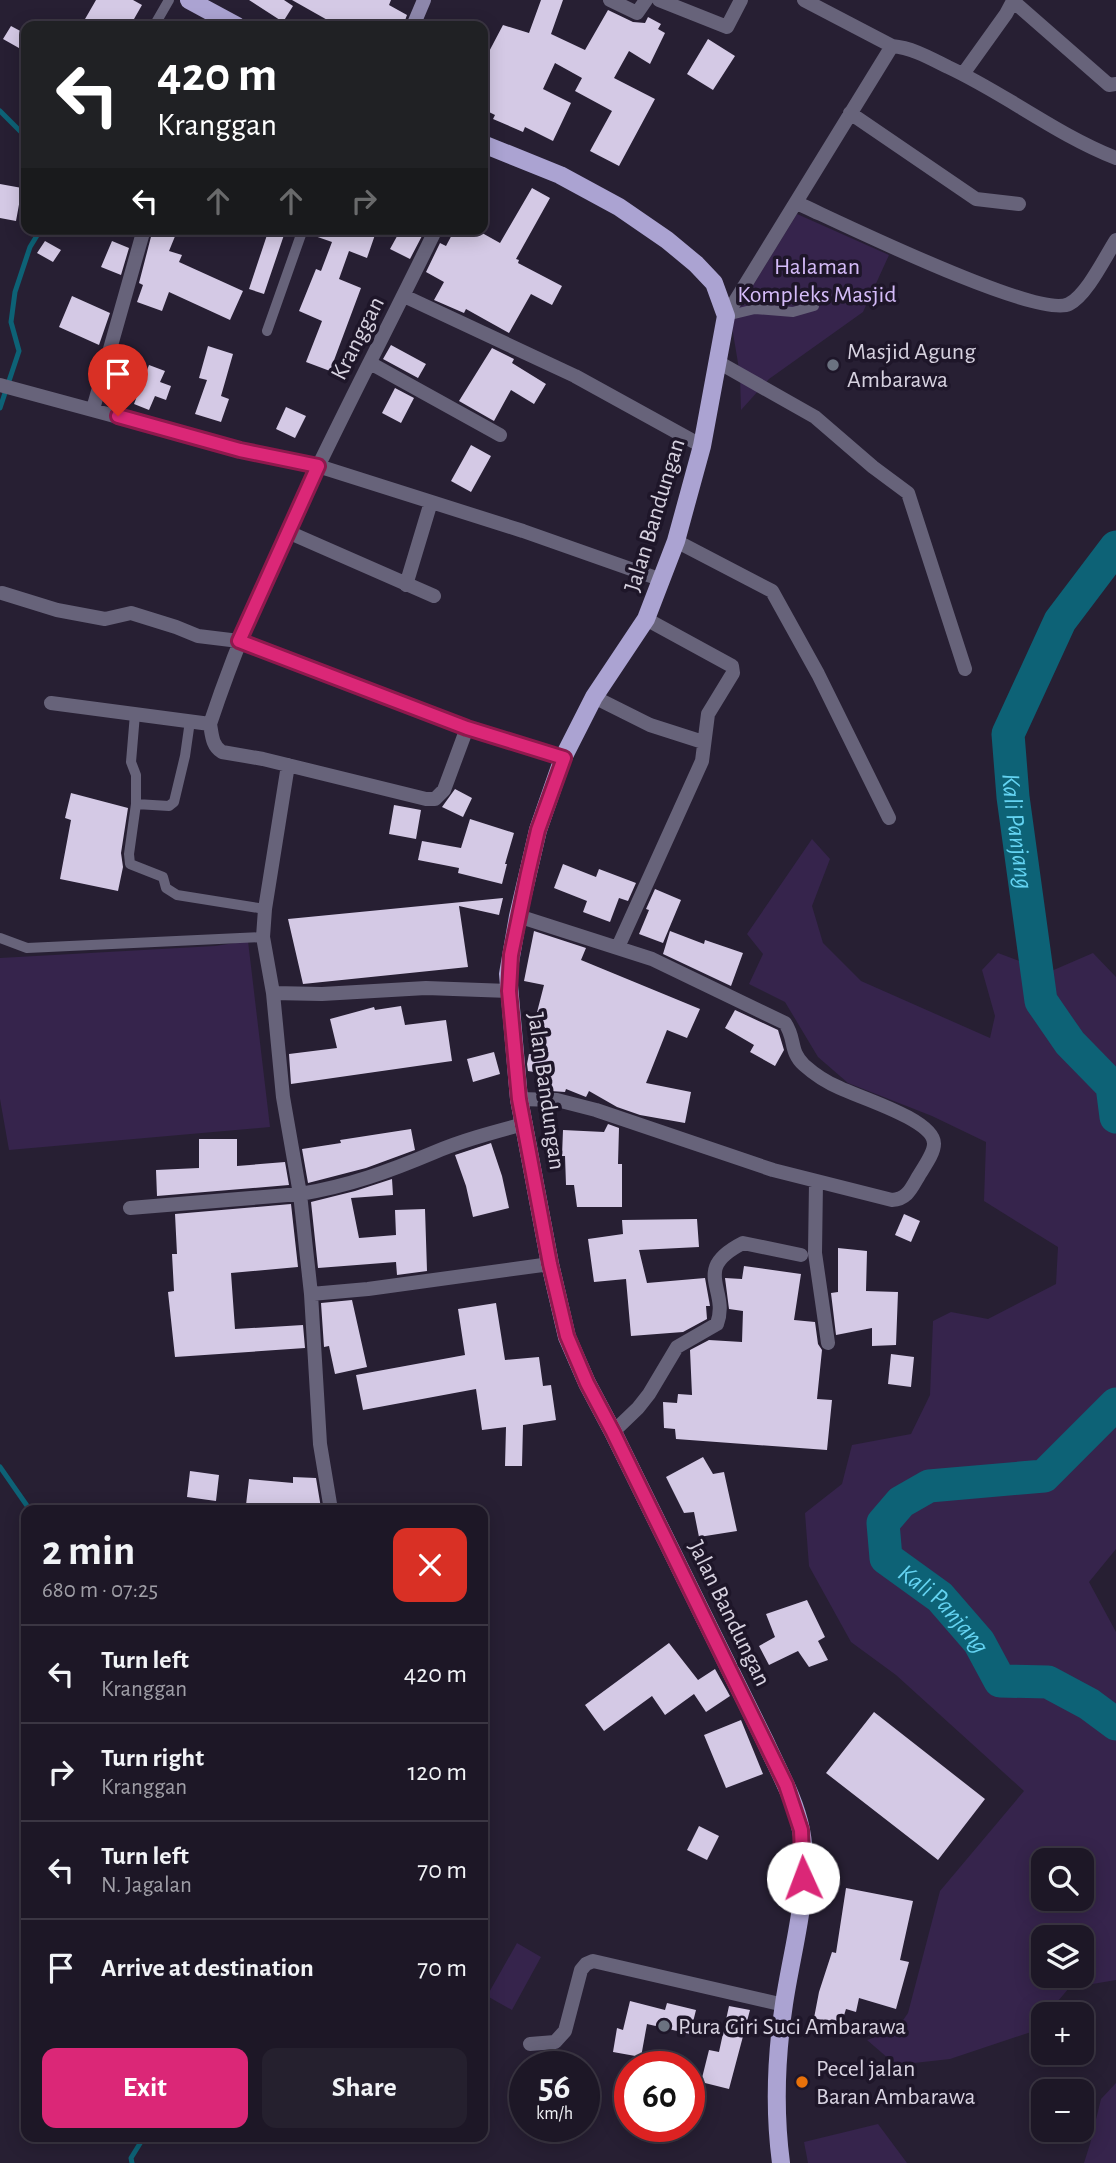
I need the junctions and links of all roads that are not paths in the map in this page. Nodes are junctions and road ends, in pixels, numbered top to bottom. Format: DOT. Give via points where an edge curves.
graph roads {
  1 [pos="169,0"];
  2 [pos="189,0"];
  3 [pos="424,0"];
  4 [pos="610,0"];
  5 [pos="646,0"];
  6 [pos="659,0"];
  7 [pos="741,0"];
  8 [pos="804,0"];
  9 [pos="1013,0"];
  10 [pos="157,21"];
  11 [pos="223,21"];
  12 [pos="415,21"];
  13 [pos="892,46"];
  14 [pos="963,74"];
  15 [pos="1116,83"];
  16 [pos="850,113"];
  17 [pos="488,146"];
  18 [pos="1116,158"];
  19 [pos="797,203"];
  20 [pos="1019,204"];
  21 [pos="143,235"];
  22 [pos="301,235"];
  23 [pos="433,235"];
  24 [pos="1116,240"];
  25 [pos="404,296"];
  26 [pos="814,306"];
  27 [pos="726,316"];
  28 [pos="267,331"];
  29 [pos="718,362"];
  30 [pos="370,363"];
  31 [pos="0,385"];
  32 [pos="93,409"];
  33 [pos="500,435"];
  34 [pos="702,446"];
  35 [pos="318,466"];
  36 [pos="431,502"];
  37 [pos="288,532"];
  38 [pos="676,541"];
  39 [pos="662,580"];
  40 [pos="406,585"];
  41 [pos="2,593"];
  42 [pos="434,596"];
  43 [pos="646,619"];
  44 [pos="239,641"];
  45 [pos="965,669"];
  46 [pos="594,697"];
  47 [pos="51,703"];
  48 [pos="135,713"];
  49 [pos="190,721"];
  50 [pos="210,724"];
  51 [pos="467,728"];
  52 [pos="702,742"];
  53 [pos="564,758"];
  54 [pos="288,765"];
  55 [pos="135,804"];
  56 [pos="889,818"];
  57 [pos="265,909"];
  58 [pos="518,916"];
  59 [pos="263,936"];
  60 [pos="0,938"];
  61 [pos="618,947"];
  62 [pos="509,991"];
  63 [pos="273,993"];
  64 [pos="519,1099"];
  65 [pos="524,1124"];
  66 [pos="816,1182"];
  67 [pos="300,1194"];
  68 [pos="130,1208"];
  69 [pos="801,1255"];
  70 [pos="550,1264"];
  71 [pos="311,1294"];
  72 [pos="828,1343"];
  73 [pos="613,1432"];
  74 [pos="330,1505"];
  75 [pos="784,2005"];
  76 [pos="530,2044"];
  77 [pos="781,2163"];
  1 -- 10 [label="lane"];
  2 -- 11 [label="main road"];
  3 -- 12 [label="main road"];
  4 -- 5 [label="street" via="637,13"];
  6 -- 7 [label="street" via="727,27"];
  8 -- 13 [label="street"];
  9 -- 14 [label="street"];
  9 -- 15 [label="street" via="1109,85"];
  13 -- 14 [label="street"];
  13 -- 16 [label="street"];
  14 -- 18 [label="street"];
  16 -- 19 [label="street"];
  16 -- 20 [label="street" via="976,199"];
  17 -- 27 [label="main road, Jalan Bandungan" via="560,175 667,240 714,283"];
  19 -- 24 [label="street" via="988,288 1053,306 1071,303 1081,294"];
  19 -- 27 [label="street"];
  21 -- 32 [label="street"];
  22 -- 28 [label="lane"];
  23 -- 25 [label="street, Kranggan"];
  25 -- 30 [label="street, Kranggan"];
  25 -- 34 [label="street" via="575,376"];
  26 -- 27 [label="lane" via="793,312 755,309"];
  27 -- 29 [label="main road, Jalan Bandungan"];
  29 -- 34 [label="main road, Jalan Bandungan"];
  29 -- 45 [label="street" via="815,417 908,493"];
  30 -- 33 [label="street"];
  30 -- 35 [label="street, Kranggan"];
  31 -- 32 [label="street"];
  32 -- 35 [label="street" via="240,450"];
  34 -- 38 [label="main road, Jalan Bandungan"];
  35 -- 36 [label="street"];
  35 -- 37 [label="street, Kranggan"];
  36 -- 39 [label="street"];
  36 -- 40 [label="street"];
  37 -- 40 [label="street"];
  37 -- 44 [label="street, Kranggan"];
  38 -- 39 [label="main road, Jalan Bandungan"];
  38 -- 56 [label="street" via="772,591"];
  39 -- 43 [label="main road, Jalan Bandungan"];
  40 -- 42 [label="street"];
  41 -- 44 [label="street" via="105,620 131,613 198,636"];
  43 -- 46 [label="main road, Jalan Bandungan"];
  43 -- 52 [label="street" via="732,666 733,673 708,714"];
  44 -- 50 [label="street, Kranggan"];
  44 -- 51 [label="street"];
  46 -- 52 [label="street" via="650,725"];
  46 -- 53 [label="main road, Jalan Bandungan"];
  47 -- 48 [label="street"];
  48 -- 49 [label="street"];
  48 -- 55 [label="lane" via="131,762 136,775"];
  49 -- 50 [label="street"];
  49 -- 55 [label="lane" via="174,802 169,806"];
  50 -- 54 [label="street" via="216,749"];
  51 -- 53 [label="street"];
  51 -- 54 [label="street" via="444,790 435,799"];
  52 -- 61 [label="street" via="702,761"];
  53 -- 58 [label="main road, Jalan Bandungan" via="538,830"];
  54 -- 57 [label="street"];
  55 -- 57 [label="lane" via="130,863 163,877 166,888 177,895"];
  57 -- 59 [label="street"];
  58 -- 61 [label="street"];
  58 -- 62 [label="main road, Jalan Bandungan"];
  59 -- 60 [label="lane" via="27,948"];
  59 -- 63 [label="street"];
  61 -- 66 [label="street" via="785,1023 793,1038 794,1054 805,1066 926,1129 934,1141 910,1191 901,1199"];
  62 -- 63 [label="street" via="426,988"];
  62 -- 64 [label="main road, Jalan Bandungan"];
  63 -- 67 [label="street"];
  64 -- 65 [label="main road, Jalan Bandungan"];
  64 -- 66 [label="street" via="557,1100 596,1110"];
  65 -- 67 [label="street" via="387,1172"];
  65 -- 70 [label="main road, Jalan Bandungan"];
  66 -- 72 [label="street" via="815,1253"];
  67 -- 68 [label="street"];
  67 -- 71 [label="street"];
  69 -- 73 [label="street" via="743,1243 720,1258 714,1279 718,1324 677,1347 649,1394"];
  70 -- 71 [label="street"];
  70 -- 73 [label="main road, Jalan Bandungan" via="567,1336"];
  71 -- 74 [label="street" via="320,1444"];
  73 -- 75 [label="main road, Jalan Bandungan" via="786,1785 801,1830 803,1878"];
  75 -- 76 [label="street" via="593,1961 581,1970 565,2031 555,2042"];
  75 -- 77 [label="main road, Jalan Bandungan" via="777,2063"];
}
